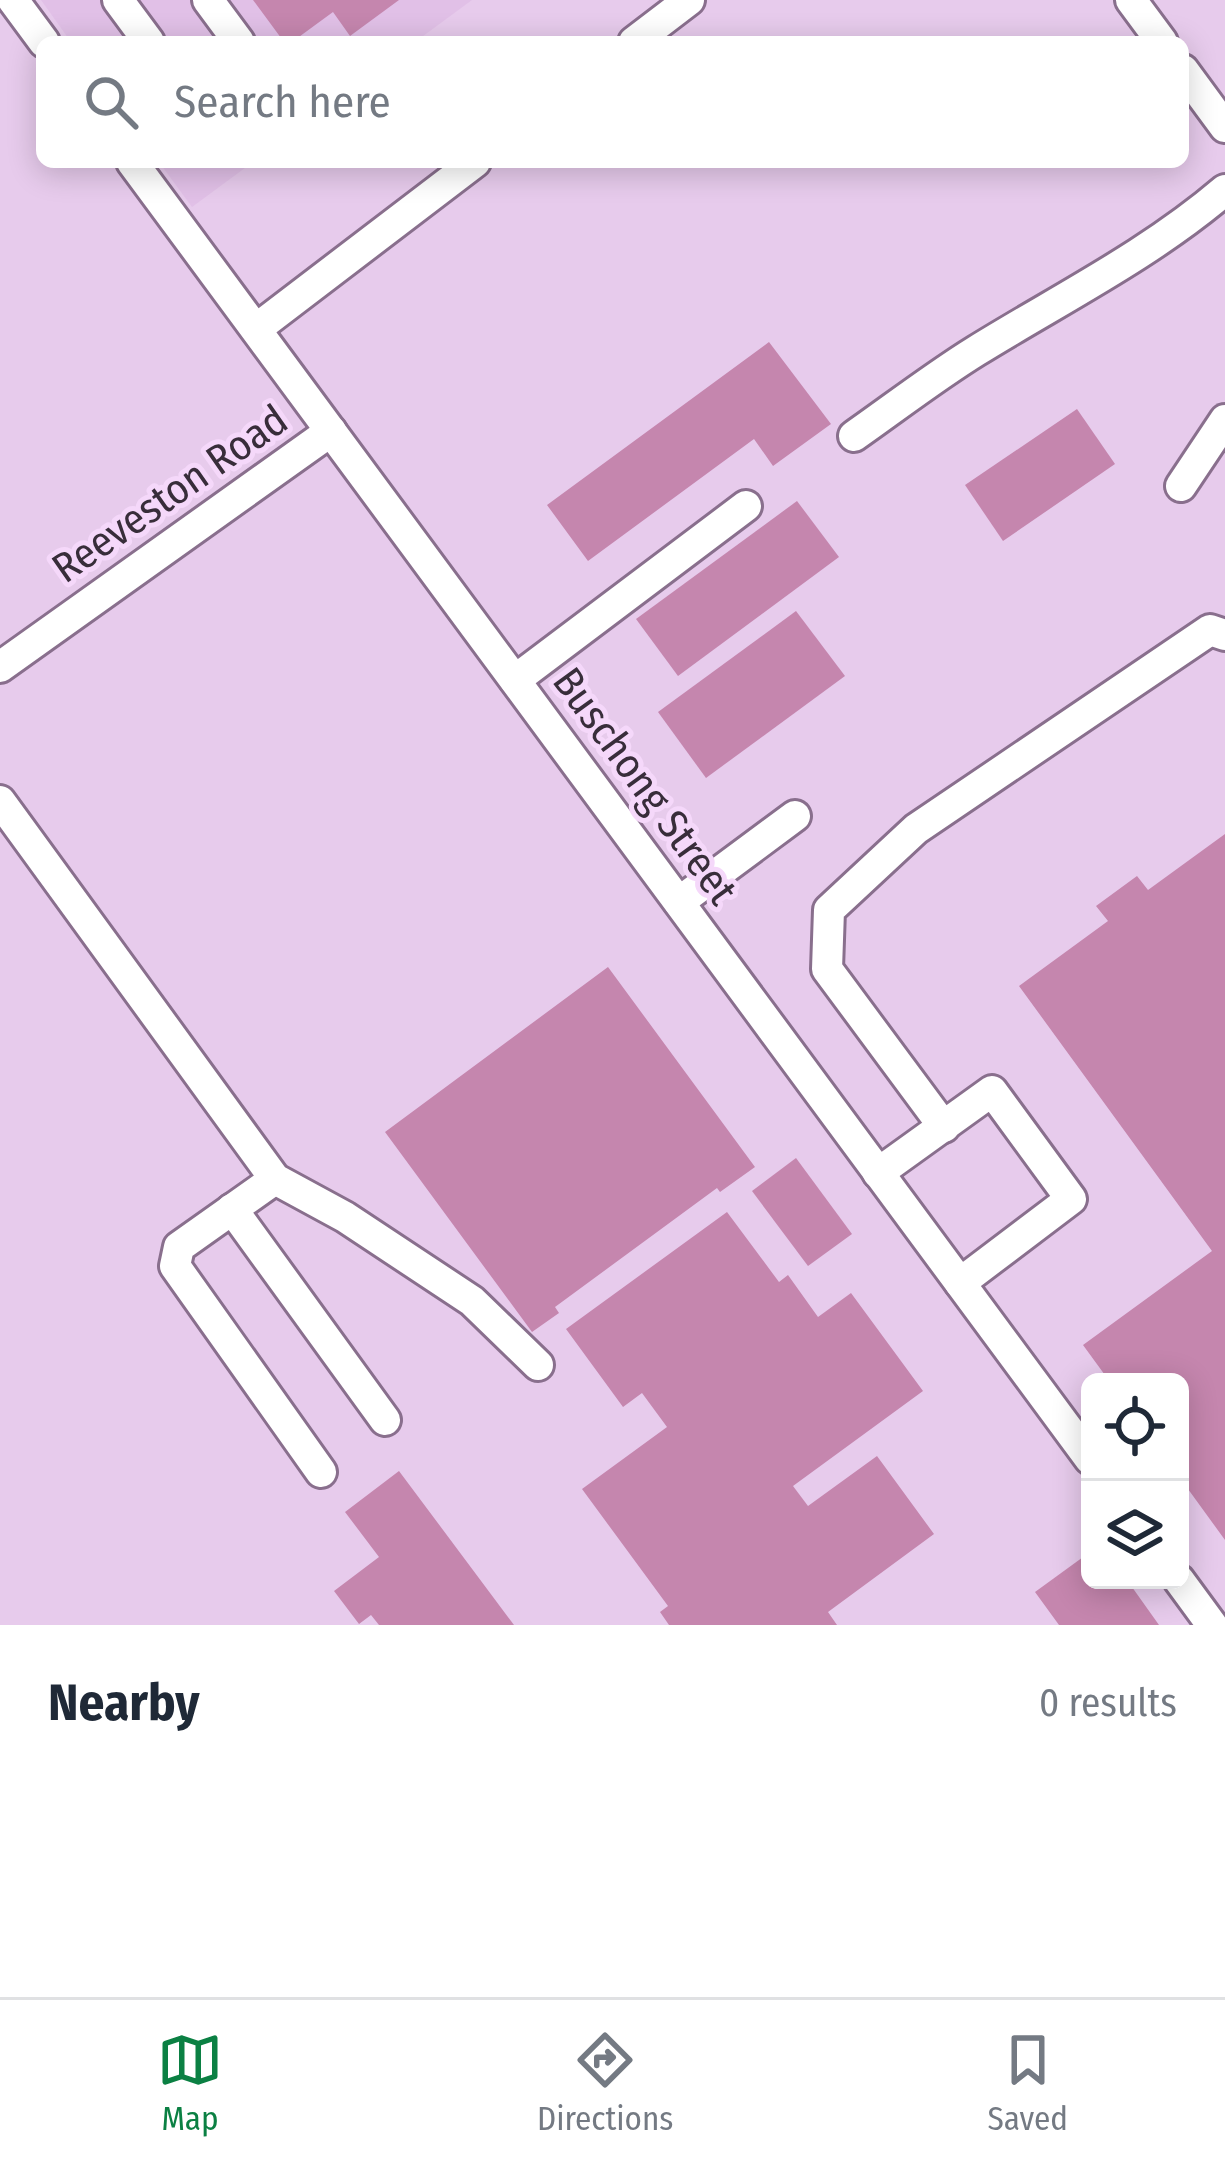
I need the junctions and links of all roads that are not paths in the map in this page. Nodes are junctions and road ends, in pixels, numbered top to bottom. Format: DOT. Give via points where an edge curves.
graph roads {
  1 [pos="13,0"];
  2 [pos="118,0"];
  3 [pos="208,0"];
  4 [pos="689,0"];
  5 [pos="1132,0"];
  6 [pos="40,36"];
  7 [pos="145,36"];
  8 [pos="235,36"];
  9 [pos="642,36"];
  10 [pos="1158,36"];
  11 [pos="1189,78"];
  12 [pos="1225,127"];
  13 [pos="146,168"];
  14 [pos="467,168"];
  15 [pos="1225,190"];
  16 [pos="256,329"];
  17 [pos="1225,420"];
  18 [pos="331,431"];
  19 [pos="854,436"];
  20 [pos="1181,486"];
  21 [pos="746,506"];
  22 [pos="1225,634"];
  23 [pos="0,667"];
  24 [pos="515,680"];
  25 [pos="0,801"];
  26 [pos="795,816"];
  27 [pos="679,902"];
  28 [pos="944,1126"];
  29 [pos="878,1173"];
  30 [pos="275,1179"];
  31 [pos="232,1209"];
  32 [pos="960,1283"];
  33 [pos="538,1365"];
  34 [pos="386,1420"];
  35 [pos="1081,1447"];
  36 [pos="321,1472"];
  37 [pos="1186,1589"];
  38 [pos="1212,1625"];
  1 -- 6 [label="street"];
  2 -- 7 [label="street"];
  3 -- 8 [label="street"];
  4 -- 9 [label="street"];
  5 -- 10 [label="street"];
  11 -- 12 [label="street"];
  13 -- 16 [label="street, Buschong Street"];
  14 -- 16 [label="street"];
  15 -- 19 [label="street"];
  16 -- 18 [label="street, Buschong Street"];
  17 -- 20 [label="street"];
  18 -- 23 [label="street, Reeveston Road"];
  18 -- 24 [label="street, Buschong Street"];
  21 -- 24 [label="street"];
  22 -- 28 [label="street" via="1210,630 916,829 829,910 826,969"];
  24 -- 27 [label="street, Buschong Street"];
  25 -- 30 [label="street"];
  26 -- 27 [label="street"];
  27 -- 29 [label="street, Buschong Street"];
  28 -- 29 [label="street"];
  28 -- 32 [label="street" via="992,1091 1071,1199"];
  29 -- 32 [label="street, Buschong Street"];
  30 -- 31 [label="street"];
  30 -- 33 [label="street" via="472,1301"];
  31 -- 34 [label="street"];
  31 -- 36 [label="street" via="179,1246 175,1266"];
  32 -- 35 [label="street, Buschong Street"];
  37 -- 38 [label="street"];
}
